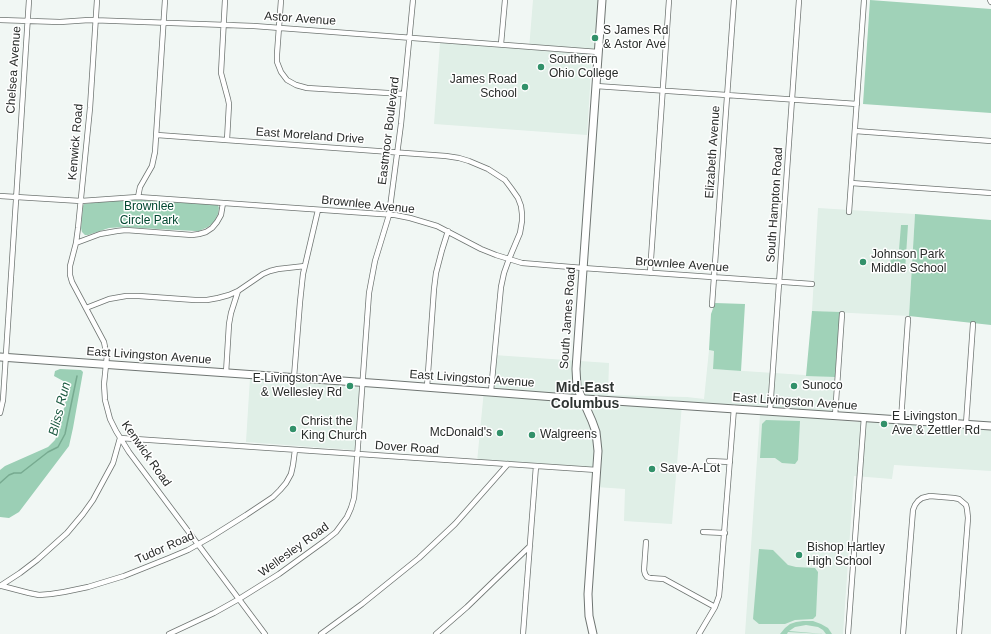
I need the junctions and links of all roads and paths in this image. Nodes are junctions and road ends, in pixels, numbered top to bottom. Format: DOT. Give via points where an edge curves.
graph roads {
  1 [pos="29,0"];
  2 [pos="97,0"];
  3 [pos="165,0"];
  4 [pos="225,0"];
  5 [pos="281,0"];
  6 [pos="413,0"];
  7 [pos="505,0"];
  8 [pos="602,0"];
  9 [pos="669,0"];
  10 [pos="734,0"];
  11 [pos="799,0"];
  12 [pos="864,0"];
  13 [pos="0,20"];
  14 [pos="28,20"];
  15 [pos="95,20"];
  16 [pos="164,22"];
  17 [pos="223,25"];
  18 [pos="279,28"];
  19 [pos="409,37"];
  20 [pos="501,44"];
  21 [pos="598,52"];
  22 [pos="596,86"];
  23 [pos="663,91"];
  24 [pos="404,94"];
  25 [pos="727,95"];
  26 [pos="792,100"];
  27 [pos="857,104"];
  28 [pos="855,131"];
  29 [pos="157,135"];
  30 [pos="227,140"];
  31 [pos="991,141"];
  32 [pos="398,152"];
  33 [pos="851,184"];
  34 [pos="991,193"];
  35 [pos="0,196"];
  36 [pos="16,197"];
  37 [pos="138,197"];
  38 [pos="81,201"];
  39 [pos="223,203"];
  40 [pos="318,210"];
  41 [pos="849,212"];
  42 [pos="389,215"];
  43 [pos="448,231"];
  44 [pos="76,243"];
  45 [pos="509,259"];
  46 [pos="305,266"];
  47 [pos="583,268"];
  48 [pos="650,272"];
  49 [pos="714,277"];
  50 [pos="779,281"];
  51 [pos="812,284"];
  52 [pos="238,291"];
  53 [pos="712,305"];
  54 [pos="86,308"];
  55 [pos="842,314"];
  56 [pos="908,319"];
  57 [pos="973,324"];
  58 [pos="3,357"];
  59 [pos="106,364"];
  60 [pos="226,373"];
  61 [pos="294,377"];
  62 [pos="363,382"];
  63 [pos="427,387"];
  64 [pos="491,392"];
  65 [pos="583,399"];
  66 [pos="734,408"];
  67 [pos="770,411"];
  68 [pos="0,413"];
  69 [pos="835,416"];
  70 [pos="864,418"];
  71 [pos="901,420"];
  72 [pos="966,424"];
  73 [pos="991,426"];
  74 [pos="120,438"];
  75 [pos="295,450"];
  76 [pos="358,454"];
  77 [pos="709,461"];
  78 [pos="730,462"];
  79 [pos="508,464"];
  80 [pos="536,466"];
  81 [pos="597,470"];
  82 [pos="703,532"];
  83 [pos="725,533"];
  84 [pos="646,542"];
  85 [pos="198,544"];
  86 [pos="530,546"];
  87 [pos="1,586"];
  88 [pos="239,599"];
  89 [pos="715,607"];
  90 [pos="169,634"];
  91 [pos="265,634"];
  92 [pos="320,634"];
  93 [pos="437,634"];
  94 [pos="523,634"];
  95 [pos="593,634"];
  96 [pos="699,634"];
  97 [pos="848,634"];
  98 [pos="903,634"];
  99 [pos="959,634"];
  1 -- 14 [label="street, Chelsea Avenue"];
  2 -- 15 [label="street, Kenwick Road"];
  3 -- 16 [label="street"];
  4 -- 17 [label="street"];
  5 -- 18 [label="street"];
  6 -- 19 [label="street, Eastmoor Boulevard"];
  7 -- 20 [label="street"];
  8 -- 21 [label="main road, South James Road"];
  9 -- 23 [label="street"];
  10 -- 25 [label="street, Elizabeth Avenue"];
  11 -- 26 [label="street, South Hampton Road"];
  12 -- 27 [label="street"];
  13 -- 14 [label="street, Astor Avenue"];
  14 -- 15 [label="street, Astor Avenue"];
  14 -- 36 [label="street, Chelsea Avenue"];
  15 -- 16 [label="street, Astor Avenue"];
  15 -- 38 [label="street, Kenwick Road"];
  16 -- 17 [label="street, Astor Avenue"];
  16 -- 29 [label="street"];
  17 -- 18 [label="street, Astor Avenue"];
  17 -- 30 [label="street" via="221,74 229,104"];
  18 -- 19 [label="street, Astor Avenue"];
  18 -- 24 [label="street" via="277,62 280,72 296,85 307,88"];
  19 -- 20 [label="street, Astor Avenue"];
  19 -- 24 [label="street, Eastmoor Boulevard"];
  20 -- 21 [label="street, Astor Avenue"];
  21 -- 22 [label="main road, South James Road"];
  22 -- 23 [label="street"];
  22 -- 47 [label="main road, South James Road"];
  23 -- 25 [label="street"];
  23 -- 48 [label="street"];
  24 -- 32 [label="street, Eastmoor Boulevard"];
  25 -- 26 [label="street"];
  25 -- 49 [label="street, Elizabeth Avenue"];
  26 -- 27 [label="street"];
  26 -- 50 [label="street, South Hampton Road"];
  27 -- 28 [label="street"];
  28 -- 31 [label="street"];
  28 -- 33 [label="street"];
  29 -- 30 [label="street, East Moreland Drive"];
  29 -- 37 [label="street" via="152,166 140,187"];
  30 -- 32 [label="street, East Moreland Drive"];
  32 -- 42 [label="street, Eastmoor Boulevard"];
  32 -- 45 [label="street, East Moreland Drive" via="459,158 488,169 505,180 518,198 522,214 520,233"];
  33 -- 34 [label="street"];
  33 -- 41 [label="street"];
  35 -- 36 [label="street, Brownlee Avenue"];
  36 -- 38 [label="street, Brownlee Avenue"];
  36 -- 58 [label="street, Chelsea Avenue"];
  37 -- 38 [label="street, Brownlee Avenue"];
  37 -- 39 [label="street, Brownlee Avenue"];
  38 -- 44 [label="street, Kenwick Road"];
  39 -- 40 [label="street, Brownlee Avenue"];
  39 -- 44 [label="street" via="217,222 206,232 199,234 126,230 100,234"];
  40 -- 42 [label="street, Brownlee Avenue"];
  40 -- 46 [label="street"];
  42 -- 43 [label="street, Brownlee Avenue" via="425,222"];
  42 -- 62 [label="street, Eastmoor Boulevard" via="375,261 369,293"];
  43 -- 45 [label="street, Brownlee Avenue" via="481,249"];
  43 -- 63 [label="street" via="436,273"];
  44 -- 54 [label="street, Kenwick Road" via="69,268 70,275"];
  45 -- 47 [label="street, Brownlee Avenue"];
  45 -- 64 [label="street" via="501,287"];
  46 -- 52 [label="street" via="270,271"];
  46 -- 61 [label="street"];
  47 -- 48 [label="street, Brownlee Avenue"];
  47 -- 65 [label="main road, South James Road" via="576,369 578,387"];
  48 -- 49 [label="street, Brownlee Avenue"];
  49 -- 50 [label="street, Brownlee Avenue"];
  49 -- 53 [label="street, Elizabeth Avenue"];
  50 -- 51 [label="street, Brownlee Avenue"];
  50 -- 67 [label="street, South Hampton Road"];
  52 -- 54 [label="street" via="207,300 126,296 109,299"];
  52 -- 60 [label="street" via="229,324"];
  54 -- 59 [label="street, Kenwick Road" via="104,342"];
  55 -- 69 [label="street"];
  56 -- 71 [label="street"];
  57 -- 72 [label="street"];
  58 -- 59 [label="main road, East Livingston Avenue"];
  58 -- 68 [label="street, Chelsea Avenue" via="3,400"];
  59 -- 60 [label="main road, East Livingston Avenue"];
  59 -- 74 [label="street, Kenwick Road" via="106,406"];
  60 -- 61 [label="main road, East Livingston Avenue"];
  61 -- 62 [label="main road, East Livingston Avenue"];
  62 -- 63 [label="main road, East Livingston Avenue"];
  62 -- 76 [label="street, Wellesley Road"];
  63 -- 64 [label="main road, East Livingston Avenue"];
  64 -- 65 [label="main road, East Livingston Avenue"];
  65 -- 66 [label="main road, East Livingston Avenue"];
  65 -- 81 [label="main road, South James Road" via="596,432"];
  66 -- 67 [label="main road, East Livingston Avenue"];
  66 -- 78 [label="street"];
  67 -- 69 [label="main road, East Livingston Avenue"];
  69 -- 70 [label="main road, East Livingston Avenue"];
  70 -- 71 [label="main road, East Livingston Avenue"];
  70 -- 97 [label="street"];
  71 -- 72 [label="main road, East Livingston Avenue"];
  72 -- 73 [label="main road, East Livingston Avenue"];
  74 -- 75 [label="street, Dover Road"];
  74 -- 85 [label="street, Kenwick Road"];
  74 -- 87 [label="street" via="113,463 83,514 37,560"];
  75 -- 76 [label="street, Dover Road"];
  75 -- 85 [label="street, Tudor Road" via="291,474 273,497"];
  76 -- 79 [label="street, Dover Road"];
  76 -- 88 [label="street, Wellesley Road" via="354,498 342,524 326,540"];
  77 -- 78 [label="street"];
  78 -- 83 [label="street"];
  79 -- 80 [label="street, Dover Road"];
  79 -- 92 [label="street" via="455,524 418,559"];
  80 -- 81 [label="street, Dover Road"];
  80 -- 86 [label="street"];
  81 -- 95 [label="main road, South James Road" via="588,594"];
  82 -- 83 [label="street"];
  83 -- 89 [label="street" via="719,596"];
  84 -- 89 [label="street" via="644,570 647,577 664,579"];
  85 -- 87 [label="street, Tudor Road" via="124,576 88,587 39,594"];
  85 -- 88 [label="street, Kenwick Road"];
  86 -- 93 [label="street"];
  86 -- 94 [label="street"];
  88 -- 90 [label="street, Wellesley Road"];
  88 -- 91 [label="street, Kenwick Road"];
  89 -- 96 [label="street"];
  98 -- 99 [label="street" via="913,510 918,501 930,496 959,499 966,505 968,513"];
}
